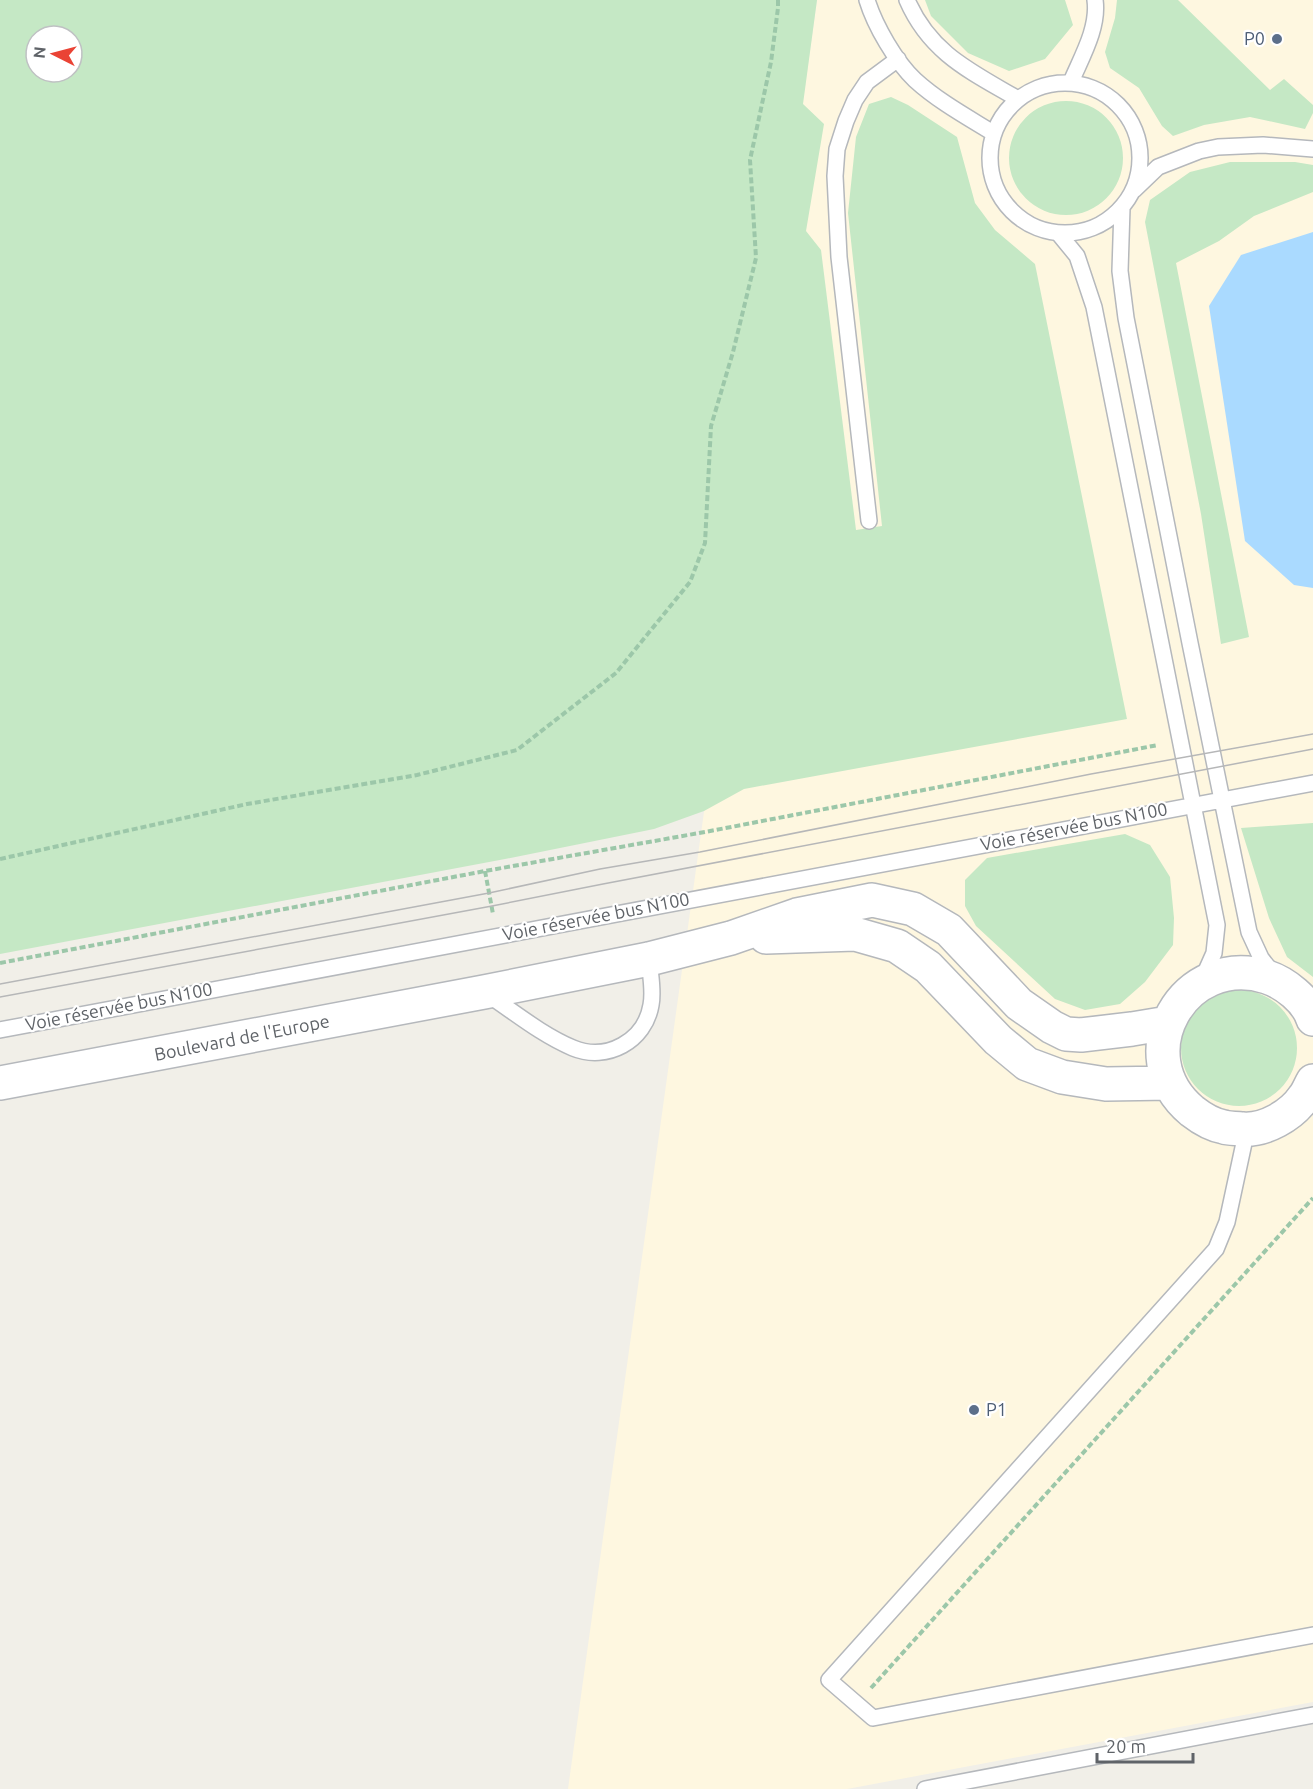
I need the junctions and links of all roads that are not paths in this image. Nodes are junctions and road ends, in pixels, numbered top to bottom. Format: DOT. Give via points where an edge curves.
graph roads {
  1 [pos="867,0"];
  2 [pos="906,0"];
  3 [pos="1095,0"];
  4 [pos="898,59"];
  5 [pos="1071,82"];
  6 [pos="1017,99"];
  7 [pos="993,133"];
  8 [pos="1313,149"];
  9 [pos="1134,190"];
  10 [pos="1122,208"];
  11 [pos="1059,234"];
  12 [pos="869,521"];
  13 [pos="1313,783"];
  14 [pos="1222,799"];
  15 [pos="1193,805"];
  16 [pos="731,938"];
  17 [pos="649,959"];
  18 [pos="1278,981"];
  19 [pos="1201,983"];
  20 [pos="484,992"];
  21 [pos="1313,1016"];
  22 [pos="1168,1023"];
  23 [pos="0,1029"];
  24 [pos="1313,1081"];
  25 [pos="0,1083"];
  26 [pos="1170,1083"];
  27 [pos="1246,1129"];
  28 [pos="1313,1635"];
  29 [pos="1313,1715"];
  30 [pos="925,1789"];
  1 -- 4 [label="lane"];
  2 -- 6 [label="lane" via="931,40 966,68"];
  3 -- 5 [label="lane" via="1094,26"];
  4 -- 7 [label="lane" via="934,96"];
  4 -- 12 [label="lane" via="867,82 855,100 837,148 835,176 839,257"];
  5 -- 6 [label="lane" via="1052,83"];
  5 -- 9 [label="lane" via="1095,88 1115,101 1130,120 1140,150"];
  6 -- 7 [label="lane"];
  7 -- 11 [label="lane" via="989,156 992,179 1002,200 1017,217 1036,229"];
  8 -- 9 [label="lane" via="1263,145 1198,151 1158,167"];
  9 -- 10 [label="lane"];
  10 -- 11 [label="lane" via="1093,228"];
  10 -- 14 [label="lane" via="1120,271 1126,318"];
  11 -- 15 [label="lane" via="1077,256 1095,307"];
  13 -- 14 [label="lane, Voie réservée bus N100"];
  14 -- 15 [label="lane, Voie réservée bus N100"];
  14 -- 18 [label="lane" via="1249,932"];
  15 -- 19 [label="lane" via="1217,925 1214,953"];
  15 -- 23 [label="lane, Voie réservée bus N100"];
  16 -- 17 [label="street, Boulevard de l'Europe"];
  16 -- 22 [label="street" via="797,915 872,900 913,909 949,930 1019,1004 1066,1034"];
  16 -- 26 [label="street" via="855,934 897,946 928,968 1027,1064 1062,1077 1106,1084"];
  17 -- 20 [label="street, Boulevard de l'Europe"];
  17 -- 20 [label="lane" via="652,991 646,1021 632,1040 600,1052 575,1049 561,1042"];
  18 -- 19 [label="street" via="1252,973 1226,974"];
  18 -- 21 [label="street"];
  19 -- 22 [label="street" via="1181,1000"];
  20 -- 25 [label="street, Boulevard de l'Europe"];
  22 -- 26 [label="street" via="1163,1043"];
  24 -- 27 [label="street" via="1304,1098 1288,1114 1268,1125"];
  26 -- 27 [label="street" via="1182,1103 1201,1118 1223,1127"];
  27 -- 28 [label="lane" via="1227,1222 1216,1249 829,1680 873,1718"];
  29 -- 30 [label="lane"];
}
